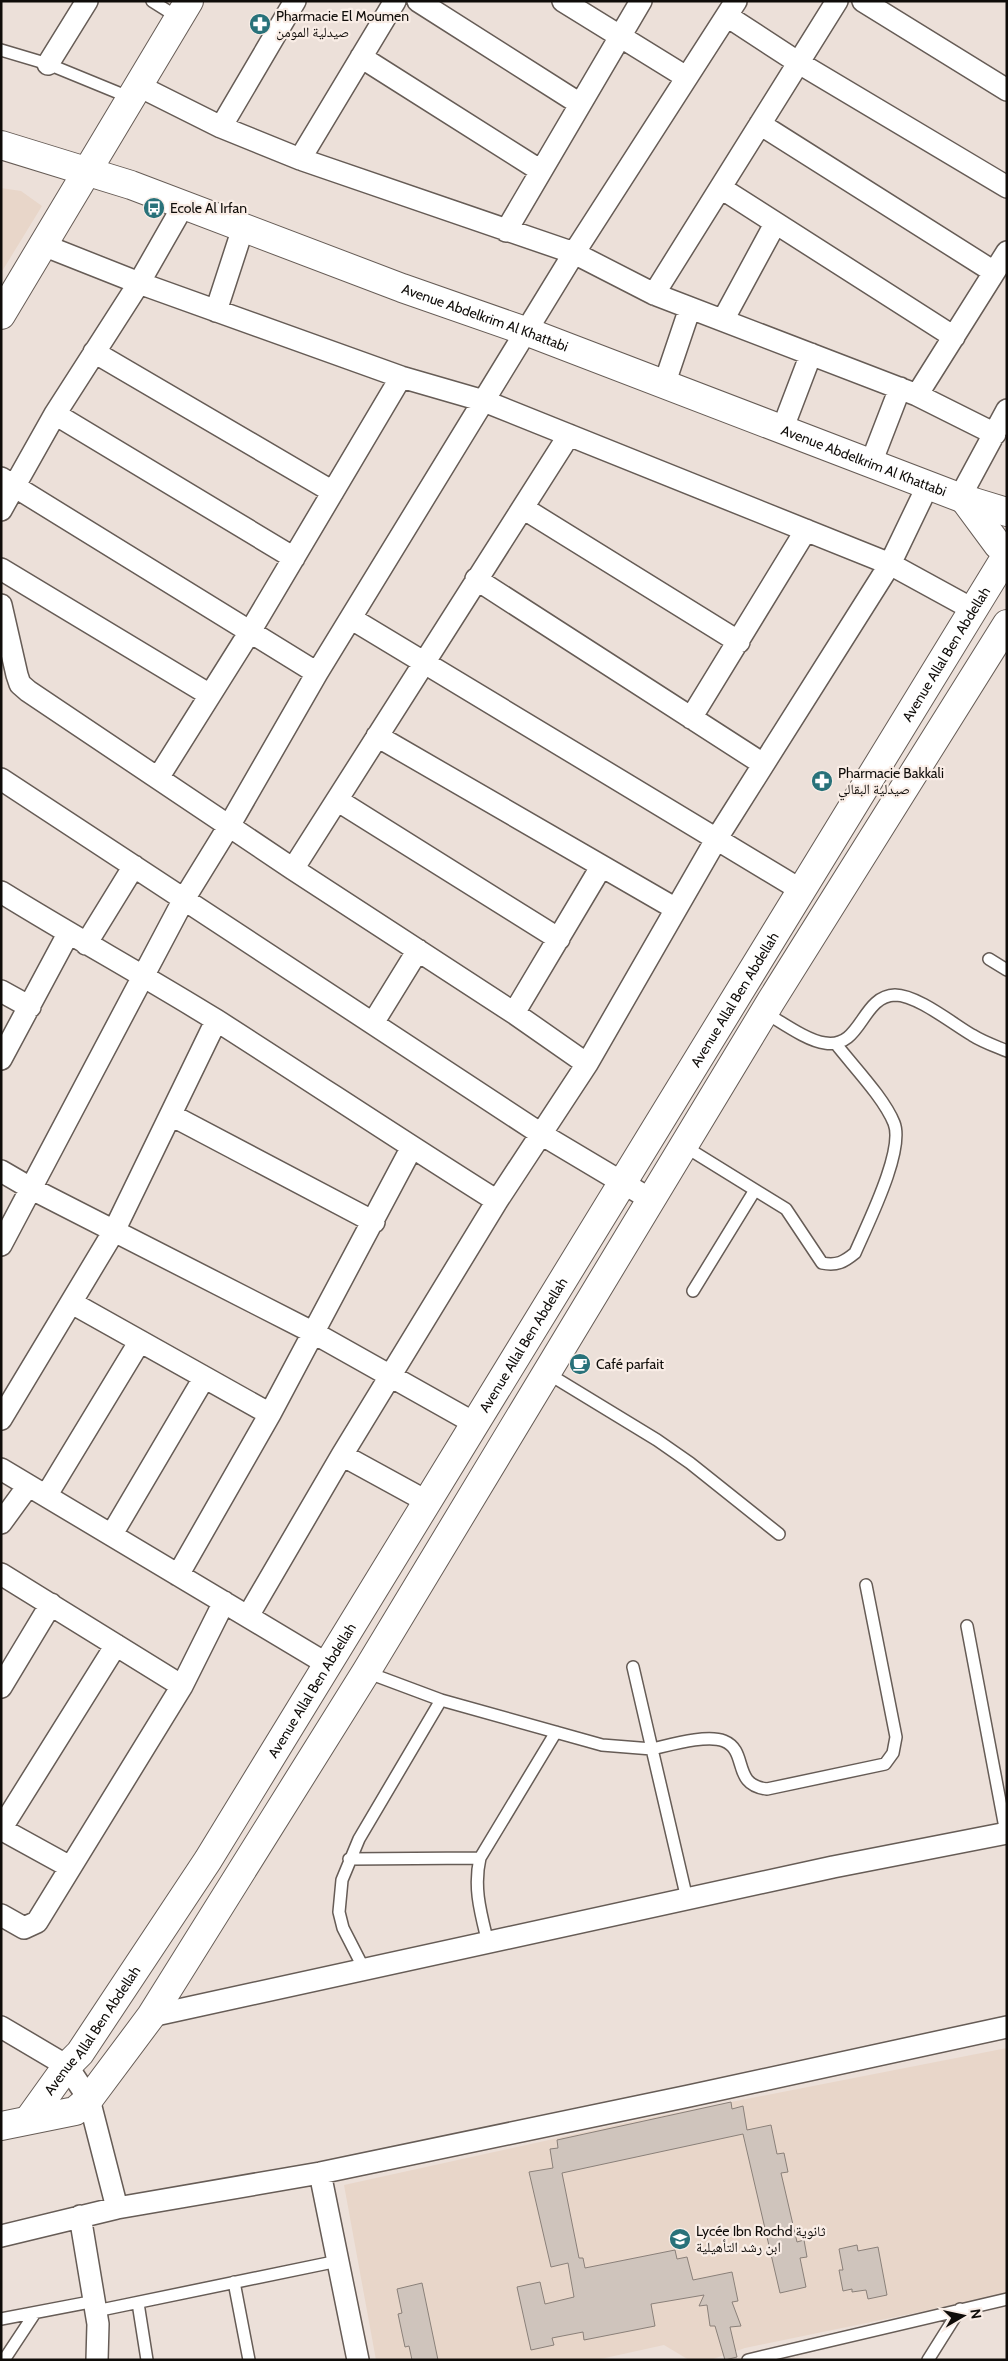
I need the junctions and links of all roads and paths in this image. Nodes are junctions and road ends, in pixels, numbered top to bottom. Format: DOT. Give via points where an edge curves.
graph roads {
  1 [pos="87,1"];
  2 [pos="152,1"];
  3 [pos="295,1"];
  4 [pos="395,1"];
  5 [pos="418,1"];
  6 [pos="563,1"];
  7 [pos="641,1"];
  8 [pos="836,1"];
  9 [pos="863,1"];
  10 [pos="732,8"];
  11 [pos="184,10"];
  12 [pos="619,36"];
  13 [pos="1,50"];
  14 [pos="361,57"];
  15 [pos="799,63"];
  16 [pos="48,64"];
  17 [pos="686,77"];
  18 [pos="1007,90"];
  19 [pos="135,92"];
  20 [pos="580,104"];
  21 [pos="760,124"];
  22 [pos="221,127"];
  23 [pos="1,145"];
  24 [pos="300,159"];
  25 [pos="87,170"];
  26 [pos="541,171"];
  27 [pos="1007,187"];
  28 [pos="721,188"];
  29 [pos="183,206"];
  30 [pos="775,224"];
  31 [pos="243,228"];
  32 [pos="506,231"];
  33 [pos="43,245"];
  34 [pos="1007,252"];
  35 [pos="574,253"];
  36 [pos="994,272"];
  37 [pos="139,283"];
  38 [pos="654,294"];
  39 [pos="690,308"];
  40 [pos="216,311"];
  41 [pos="1,315"];
  42 [pos="723,320"];
  43 [pos="528,332"];
  44 [pos="954,337"];
  45 [pos="94,352"];
  46 [pos="811,354"];
  47 [pos="401,377"];
  48 [pos="664,385"];
  49 [pos="908,392"];
  50 [pos="484,401"];
  51 [pos="1007,410"];
  52 [pos="56,414"];
  53 [pos="782,430"];
  54 [pos="995,434"];
  55 [pos="569,435"];
  56 [pos="871,463"];
  57 [pos="8,482"];
  58 [pos="928,484"];
  59 [pos="333,492"];
  60 [pos="962,498"];
  61 [pos="523,508"];
  62 [pos="1,510"];
  63 [pos="1007,512"];
  64 [pos="806,530"];
  65 [pos="1004,548"];
  66 [pos="294,558"];
  67 [pos="890,564"];
  68 [pos="1,568"];
  69 [pos="476,580"];
  70 [pos="1,605"];
  71 [pos="974,610"];
  72 [pos="352,619"];
  73 [pos="251,630"];
  74 [pos="1003,635"];
  75 [pos="739,642"];
  76 [pos="422,663"];
  77 [pos="317,673"];
  78 [pos="210,695"];
  79 [pos="691,718"];
  80 [pos="377,736"];
  81 [pos="763,764"];
  82 [pos="158,778"];
  83 [pos="1,779"];
  84 [pos="337,800"];
  85 [pos="229,826"];
  86 [pos="717,838"];
  87 [pos="134,866"];
  88 [pos="601,867"];
  89 [pos="293,869"];
  90 [pos="801,890"];
  91 [pos="1,892"];
  92 [pos="184,899"];
  93 [pos="676,909"];
  94 [pos="68,934"];
  95 [pos="559,939"];
  96 [pos="86,944"];
  97 [pos="418,950"];
  98 [pos="989,959"];
  99 [pos="1007,970"];
  100 [pos="144,976"];
  101 [pos="1,991"];
  102 [pos="30,1007"];
  103 [pos="764,1012"];
  104 [pos="514,1013"];
  105 [pos="216,1020"];
  106 [pos="373,1023"];
  107 [pos="836,1044"];
  108 [pos="1007,1052"];
  109 [pos="1,1059"];
  110 [pos="587,1064"];
  111 [pos="171,1115"];
  112 [pos="541,1134"];
  113 [pos="682,1145"];
  114 [pos="412,1147"];
  115 [pos="1,1171"];
  116 [pos="621,1183"];
  117 [pos="32,1189"];
  118 [pos="755,1190"];
  119 [pos="650,1199"];
  120 [pos="497,1201"];
  121 [pos="374,1222"];
  122 [pos="114,1231"];
  123 [pos="1,1245"];
  124 [pos="693,1291"];
  125 [pos="72,1303"];
  126 [pos="314,1333"];
  127 [pos="140,1341"];
  128 [pos="545,1372"];
  129 [pos="390,1375"];
  130 [pos="204,1378"];
  131 [pos="270,1414"];
  132 [pos="1,1419"];
  133 [pos="474,1423"];
  134 [pos="342,1455"];
  135 [pos="1,1469"];
  136 [pos="37,1491"];
  137 [pos="426,1501"];
  138 [pos="1,1523"];
  139 [pos="112,1534"];
  140 [pos="779,1534"];
  141 [pos="1,1574"];
  142 [pos="178,1575"];
  143 [pos="866,1585"];
  144 [pos="224,1602"];
  145 [pos="51,1604"];
  146 [pos="248,1616"];
  147 [pos="967,1626"];
  148 [pos="116,1645"];
  149 [pos="327,1664"];
  150 [pos="633,1667"];
  151 [pos="366,1672"];
  152 [pos="182,1686"];
  153 [pos="1,1687"];
  154 [pos="442,1700"];
  155 [pos="556,1732"];
  156 [pos="652,1749"];
  157 [pos="1,1829"];
  158 [pos="1007,1833"];
  159 [pos="480,1858"];
  160 [pos="349,1859"];
  161 [pos="70,1867"];
  162 [pos="688,1899"];
  163 [pos="4,1924"];
  164 [pos="488,1943"];
  165 [pos="364,1969"];
  166 [pos="151,2016"];
  167 [pos="2,2028"];
  168 [pos="1007,2028"];
  169 [pos="67,2066"];
  170 [pos="89,2099"];
  171 [pos="29,2119"];
  172 [pos="1,2126"];
  173 [pos="320,2173"];
  174 [pos="117,2208"];
  175 [pos="80,2216"];
  176 [pos="1,2236"];
  177 [pos="338,2261"];
  178 [pos="234,2282"];
  179 [pos="1007,2300"];
  180 [pos="138,2302"];
  181 [pos="95,2306"];
  182 [pos="960,2309"];
  183 [pos="35,2313"];
  184 [pos="1,2319"];
  185 [pos="802,2348"];
  186 [pos="4,2360"];
  187 [pos="97,2360"];
  188 [pos="147,2360"];
  189 [pos="249,2360"];
  190 [pos="358,2360"];
  191 [pos="748,2360"];
  192 [pos="794,2360"];
  193 [pos="928,2360"];
  1 -- 16 [label="street"];
  2 -- 11 [label="lane"];
  3 -- 22 [label="street"];
  4 -- 14 [label="street"];
  5 -- 20 [label="street"];
  6 -- 12 [label="street"];
  7 -- 12 [label="street"];
  8 -- 15 [label="street"];
  9 -- 18 [label="street"];
  10 -- 15 [label="street"];
  10 -- 17 [label="street"];
  11 -- 19 [label="street"];
  12 -- 17 [label="street"];
  12 -- 20 [label="street"];
  13 -- 16 [label="lane"];
  14 -- 24 [label="street"];
  14 -- 26 [label="street"];
  15 -- 21 [label="street"];
  15 -- 27 [label="street"];
  16 -- 19 [label="lane"];
  17 -- 35 [label="street"];
  19 -- 22 [label="street"];
  19 -- 25 [label="street"];
  20 -- 26 [label="street"];
  21 -- 28 [label="street"];
  21 -- 36 [label="street"];
  22 -- 24 [label="street"];
  23 -- 25 [label="street, Avenue Abdelkrim Al Khattabi"];
  24 -- 32 [label="street"];
  25 -- 29 [label="street, Avenue Abdelkrim Al Khattabi"];
  25 -- 33 [label="street"];
  26 -- 32 [label="street"];
  28 -- 30 [label="street"];
  28 -- 38 [label="street"];
  29 -- 31 [label="street, Avenue Abdelkrim Al Khattabi"];
  29 -- 37 [label="street"];
  30 -- 42 [label="street"];
  30 -- 44 [label="street"];
  31 -- 40 [label="street"];
  31 -- 43 [label="street, Avenue Abdelkrim Al Khattabi"];
  32 -- 35 [label="street"];
  33 -- 37 [label="street"];
  33 -- 41 [label="street"];
  34 -- 36 [label="street"];
  35 -- 38 [label="street"];
  35 -- 43 [label="street"];
  36 -- 44 [label="street"];
  37 -- 40 [label="street"];
  37 -- 45 [label="street"];
  38 -- 39 [label="street"];
  39 -- 42 [label="street"];
  39 -- 48 [label="street"];
  40 -- 47 [label="street"];
  42 -- 46 [label="street"];
  43 -- 48 [label="street, Avenue Abdelkrim Al Khattabi"];
  43 -- 50 [label="street"];
  44 -- 49 [label="street"];
  45 -- 52 [label="street"];
  45 -- 59 [label="street"];
  46 -- 49 [label="street"];
  46 -- 53 [label="street"];
  47 -- 50 [label="street"];
  47 -- 59 [label="street"];
  48 -- 53 [label="street, Avenue Abdelkrim Al Khattabi"];
  49 -- 54 [label="street"];
  49 -- 56 [label="street"];
  50 -- 55 [label="street"];
  50 -- 72 [label="street"];
  51 -- 54 [label="street"];
  52 -- 57 [label="street"];
  52 -- 66 [label="street"];
  53 -- 56 [label="street, Avenue Abdelkrim Al Khattabi"];
  54 -- 60 [label="street"];
  55 -- 61 [label="street"];
  55 -- 64 [label="street"];
  56 -- 58 [label="street, Avenue Abdelkrim Al Khattabi"];
  57 -- 62 [label="street"];
  57 -- 73 [label="street"];
  58 -- 60 [label="street, Avenue Abdelkrim Al Khattabi"];
  58 -- 67 [label="street"];
  59 -- 66 [label="street"];
  60 -- 63 [label="street, Avenue Abdelkrim Al Khattabi"];
  60 -- 65 [label="street, Avenue Abdelkrim Al Khattabi"];
  61 -- 69 [label="street"];
  61 -- 75 [label="street"];
  64 -- 67 [label="street"];
  64 -- 75 [label="street"];
  65 -- 71 [label="street, Avenue Allal Ben Abdellah"];
  66 -- 73 [label="street"];
  67 -- 71 [label="street"];
  67 -- 81 [label="street"];
  68 -- 78 [label="street"];
  69 -- 76 [label="street"];
  69 -- 79 [label="street"];
  70 -- 82 [label="street" via="20,684"];
  71 -- 90 [label="street, Avenue Allal Ben Abdellah"];
  72 -- 76 [label="street"];
  72 -- 77 [label="street"];
  73 -- 77 [label="street"];
  73 -- 78 [label="street"];
  74 -- 103 [label="street, Avenue Allal Ben Abdellah"];
  75 -- 79 [label="street"];
  76 -- 80 [label="street"];
  76 -- 86 [label="street"];
  77 -- 85 [label="street"];
  78 -- 82 [label="street"];
  79 -- 81 [label="street"];
  80 -- 84 [label="street"];
  80 -- 88 [label="street"];
  81 -- 86 [label="street"];
  82 -- 85 [label="street"];
  83 -- 87 [label="street"];
  84 -- 89 [label="street"];
  84 -- 95 [label="street"];
  85 -- 89 [label="street"];
  85 -- 92 [label="street"];
  86 -- 90 [label="street"];
  86 -- 93 [label="street"];
  87 -- 92 [label="street"];
  87 -- 96 [label="street"];
  88 -- 93 [label="street"];
  88 -- 95 [label="street"];
  89 -- 97 [label="street"];
  90 -- 116 [label="street, Avenue Allal Ben Abdellah"];
  91 -- 94 [label="street"];
  92 -- 100 [label="street"];
  92 -- 106 [label="street"];
  93 -- 110 [label="street"];
  94 -- 96 [label="street"];
  94 -- 102 [label="street"];
  95 -- 104 [label="street"];
  96 -- 100 [label="street"];
  97 -- 104 [label="street"];
  97 -- 106 [label="street"];
  98 -- 99 [label="lane"];
  100 -- 105 [label="street"];
  100 -- 117 [label="street"];
  101 -- 102 [label="street"];
  102 -- 109 [label="street"];
  103 -- 107 [label="lane" via="814,1039"];
  103 -- 113 [label="street, Avenue Allal Ben Abdellah"];
  104 -- 110 [label="street"];
  105 -- 111 [label="street"];
  105 -- 114 [label="street"];
  106 -- 112 [label="street"];
  107 -- 108 [label="lane" via="852,1035 876,1002 897,995 915,1001"];
  107 -- 118 [label="lane" via="885,1108 895,1124 897,1139 894,1157 855,1253 842,1263 822,1263 786,1210"];
  110 -- 112 [label="street"];
  111 -- 121 [label="street"];
  111 -- 122 [label="street"];
  112 -- 116 [label="street"];
  112 -- 120 [label="street"];
  113 -- 118 [label="lane"];
  113 -- 119 [label="street, Avenue Allal Ben Abdellah"];
  114 -- 120 [label="street"];
  114 -- 121 [label="street"];
  115 -- 117 [label="street"];
  116 -- 119 [label="street"];
  116 -- 133 [label="street, Avenue Allal Ben Abdellah"];
  117 -- 122 [label="street"];
  117 -- 123 [label="street"];
  118 -- 124 [label="lane"];
  119 -- 128 [label="street, Avenue Allal Ben Abdellah"];
  120 -- 129 [label="street"];
  121 -- 126 [label="street"];
  122 -- 125 [label="street"];
  122 -- 126 [label="street"];
  125 -- 127 [label="street"];
  125 -- 132 [label="street"];
  126 -- 129 [label="street"];
  126 -- 131 [label="street"];
  127 -- 130 [label="street"];
  127 -- 136 [label="street"];
  128 -- 140 [label="lane" via="673,1451"];
  128 -- 151 [label="street, Avenue Allal Ben Abdellah"];
  129 -- 133 [label="street"];
  129 -- 134 [label="street"];
  130 -- 131 [label="street"];
  130 -- 139 [label="street"];
  131 -- 142 [label="street"];
  133 -- 137 [label="street, Avenue Allal Ben Abdellah"];
  134 -- 137 [label="street"];
  134 -- 146 [label="street"];
  135 -- 136 [label="street"];
  136 -- 138 [label="street"];
  136 -- 139 [label="street"];
  137 -- 149 [label="street, Avenue Allal Ben Abdellah"];
  139 -- 142 [label="street"];
  141 -- 145 [label="street"];
  142 -- 144 [label="street"];
  143 -- 156 [label="lane" via="896,1737 896,1747 885,1764 767,1789 757,1788 745,1779 735,1751 724,1740 704,1739"];
  144 -- 146 [label="street"];
  144 -- 152 [label="street"];
  145 -- 148 [label="street"];
  145 -- 153 [label="street"];
  146 -- 149 [label="street"];
  147 -- 158 [label="lane"];
  148 -- 152 [label="street"];
  148 -- 157 [label="street"];
  149 -- 169 [label="street, Avenue Allal Ben Abdellah" via="208,1860 80,2053"];
  150 -- 156 [label="lane"];
  151 -- 154 [label="lane"];
  151 -- 166 [label="street, Avenue Allal Ben Abdellah"];
  152 -- 161 [label="street"];
  154 -- 155 [label="lane"];
  154 -- 160 [label="lane"];
  155 -- 156 [label="lane" via="602,1745"];
  155 -- 159 [label="lane"];
  156 -- 162 [label="lane"];
  157 -- 161 [label="street"];
  158 -- 162 [label="street"];
  159 -- 160 [label="lane"];
  159 -- 164 [label="lane" via="477,1897"];
  160 -- 165 [label="lane" via="342,1880 339,1912 343,1928"];
  161 -- 163 [label="street" via="37,1922 24,1928"];
  162 -- 164 [label="street"];
  164 -- 165 [label="street"];
  165 -- 166 [label="street"];
  166 -- 170 [label="street, Avenue Allal Ben Abdellah"];
  167 -- 169 [label="street"];
  168 -- 173 [label="street"];
  169 -- 170 [label="street"];
  169 -- 171 [label="street, Avenue Allal Ben Abdellah"];
  170 -- 171 [label="street, Avenue Allal Ben Abdellah" via="75,2111"];
  170 -- 174 [label="street"];
  171 -- 172 [label="street, Avenue Allal Ben Abdellah"];
  173 -- 174 [label="street"];
  173 -- 177 [label="street"];
  174 -- 175 [label="street"];
  175 -- 176 [label="street"];
  175 -- 181 [label="street"];
  177 -- 178 [label="lane"];
  177 -- 190 [label="street"];
  178 -- 180 [label="lane"];
  178 -- 189 [label="lane"];
  179 -- 182 [label="lane"];
  180 -- 181 [label="lane"];
  180 -- 188 [label="lane"];
  181 -- 183 [label="lane"];
  181 -- 187 [label="street"];
  182 -- 185 [label="lane"];
  182 -- 193 [label="lane"];
  183 -- 184 [label="lane"];
  183 -- 186 [label="lane"];
  185 -- 191 [label="lane"];
  185 -- 192 [label="lane"];
}
